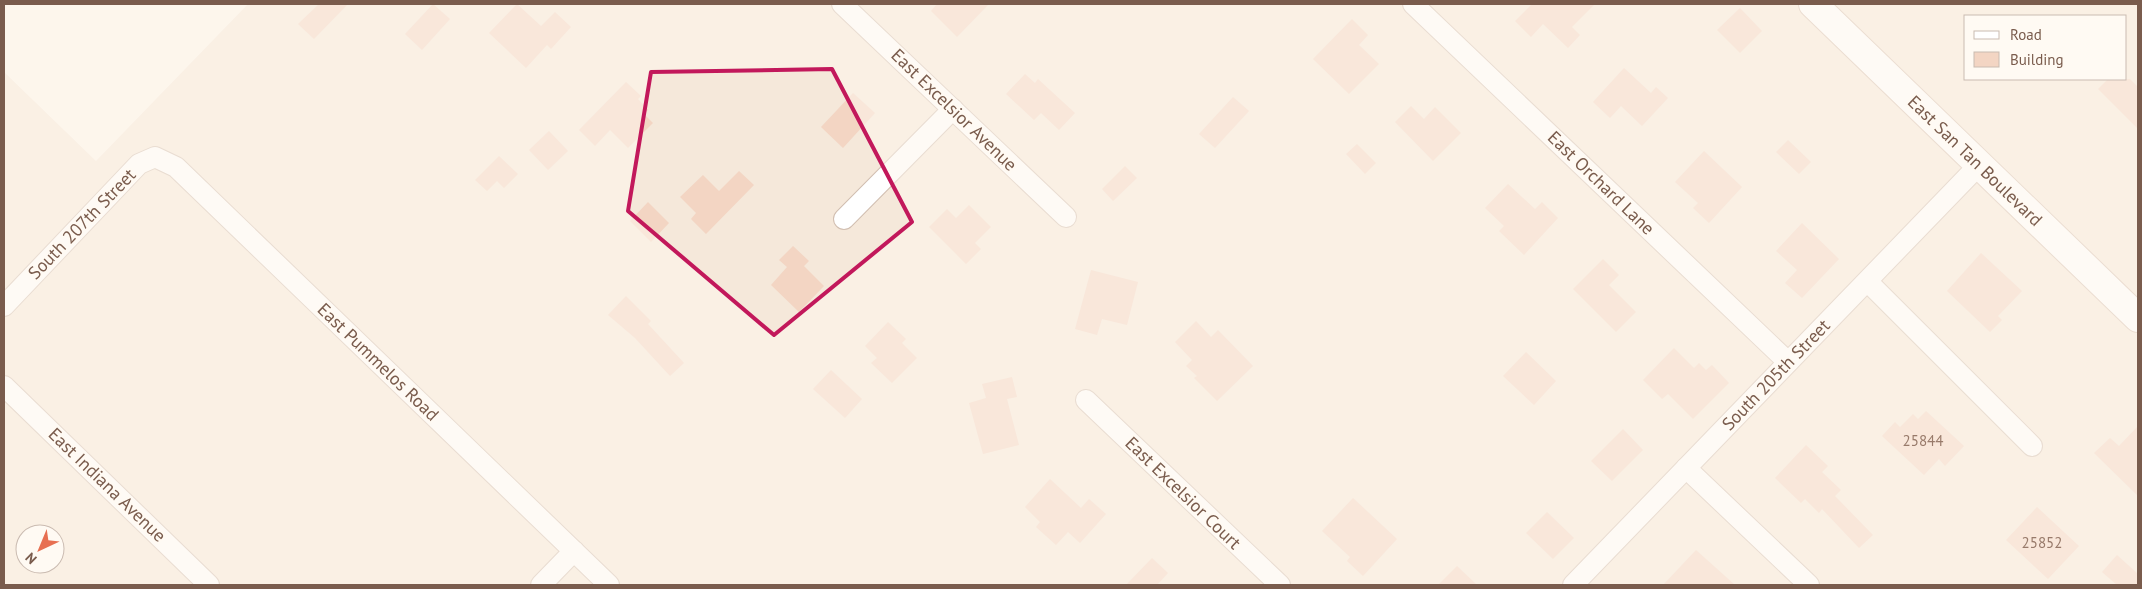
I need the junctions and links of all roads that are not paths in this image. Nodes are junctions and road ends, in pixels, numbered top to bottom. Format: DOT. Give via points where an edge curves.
graph roads {
  1 [pos="842,4"];
  2 [pos="1413,4"];
  3 [pos="1813,4"];
  4 [pos="953,109"];
  5 [pos="139,164"];
  6 [pos="1978,165"];
  7 [pos="1066,217"];
  8 [pos="844,219"];
  9 [pos="1868,282"];
  10 [pos="4,306"];
  11 [pos="2138,318"];
  12 [pos="1788,362"];
  13 [pos="4,386"];
  14 [pos="1086,400"];
  15 [pos="2032,446"];
  16 [pos="1686,468"];
  17 [pos="574,552"];
  18 [pos="209,585"];
  19 [pos="541,585"];
  20 [pos="609,585"];
  21 [pos="1280,585"];
  22 [pos="1573,585"];
  23 [pos="1809,585"];
  1 -- 4 [label="street, East Excelsior Avenue"];
  2 -- 12 [label="street, East Orchard Lane"];
  3 -- 6 [label="street, East San Tan Boulevard"];
  4 -- 7 [label="street, East Excelsior Avenue"];
  4 -- 8 [label="street"];
  5 -- 10 [label="street, South 207th Street"];
  5 -- 17 [label="street, East Pummelos Road" via="155,157 176,167"];
  6 -- 9 [label="street, South 205th Street"];
  6 -- 11 [label="street, East San Tan Boulevard"];
  9 -- 12 [label="street, South 205th Street"];
  9 -- 15 [label="street"];
  12 -- 16 [label="street, South 205th Street"];
  13 -- 18 [label="street, East Indiana Avenue"];
  14 -- 21 [label="street, East Excelsior Court"];
  16 -- 22 [label="street, South 205th Street"];
  16 -- 23 [label="street"];
  17 -- 19 [label="street"];
  17 -- 20 [label="street, East Pummelos Road"];
}
